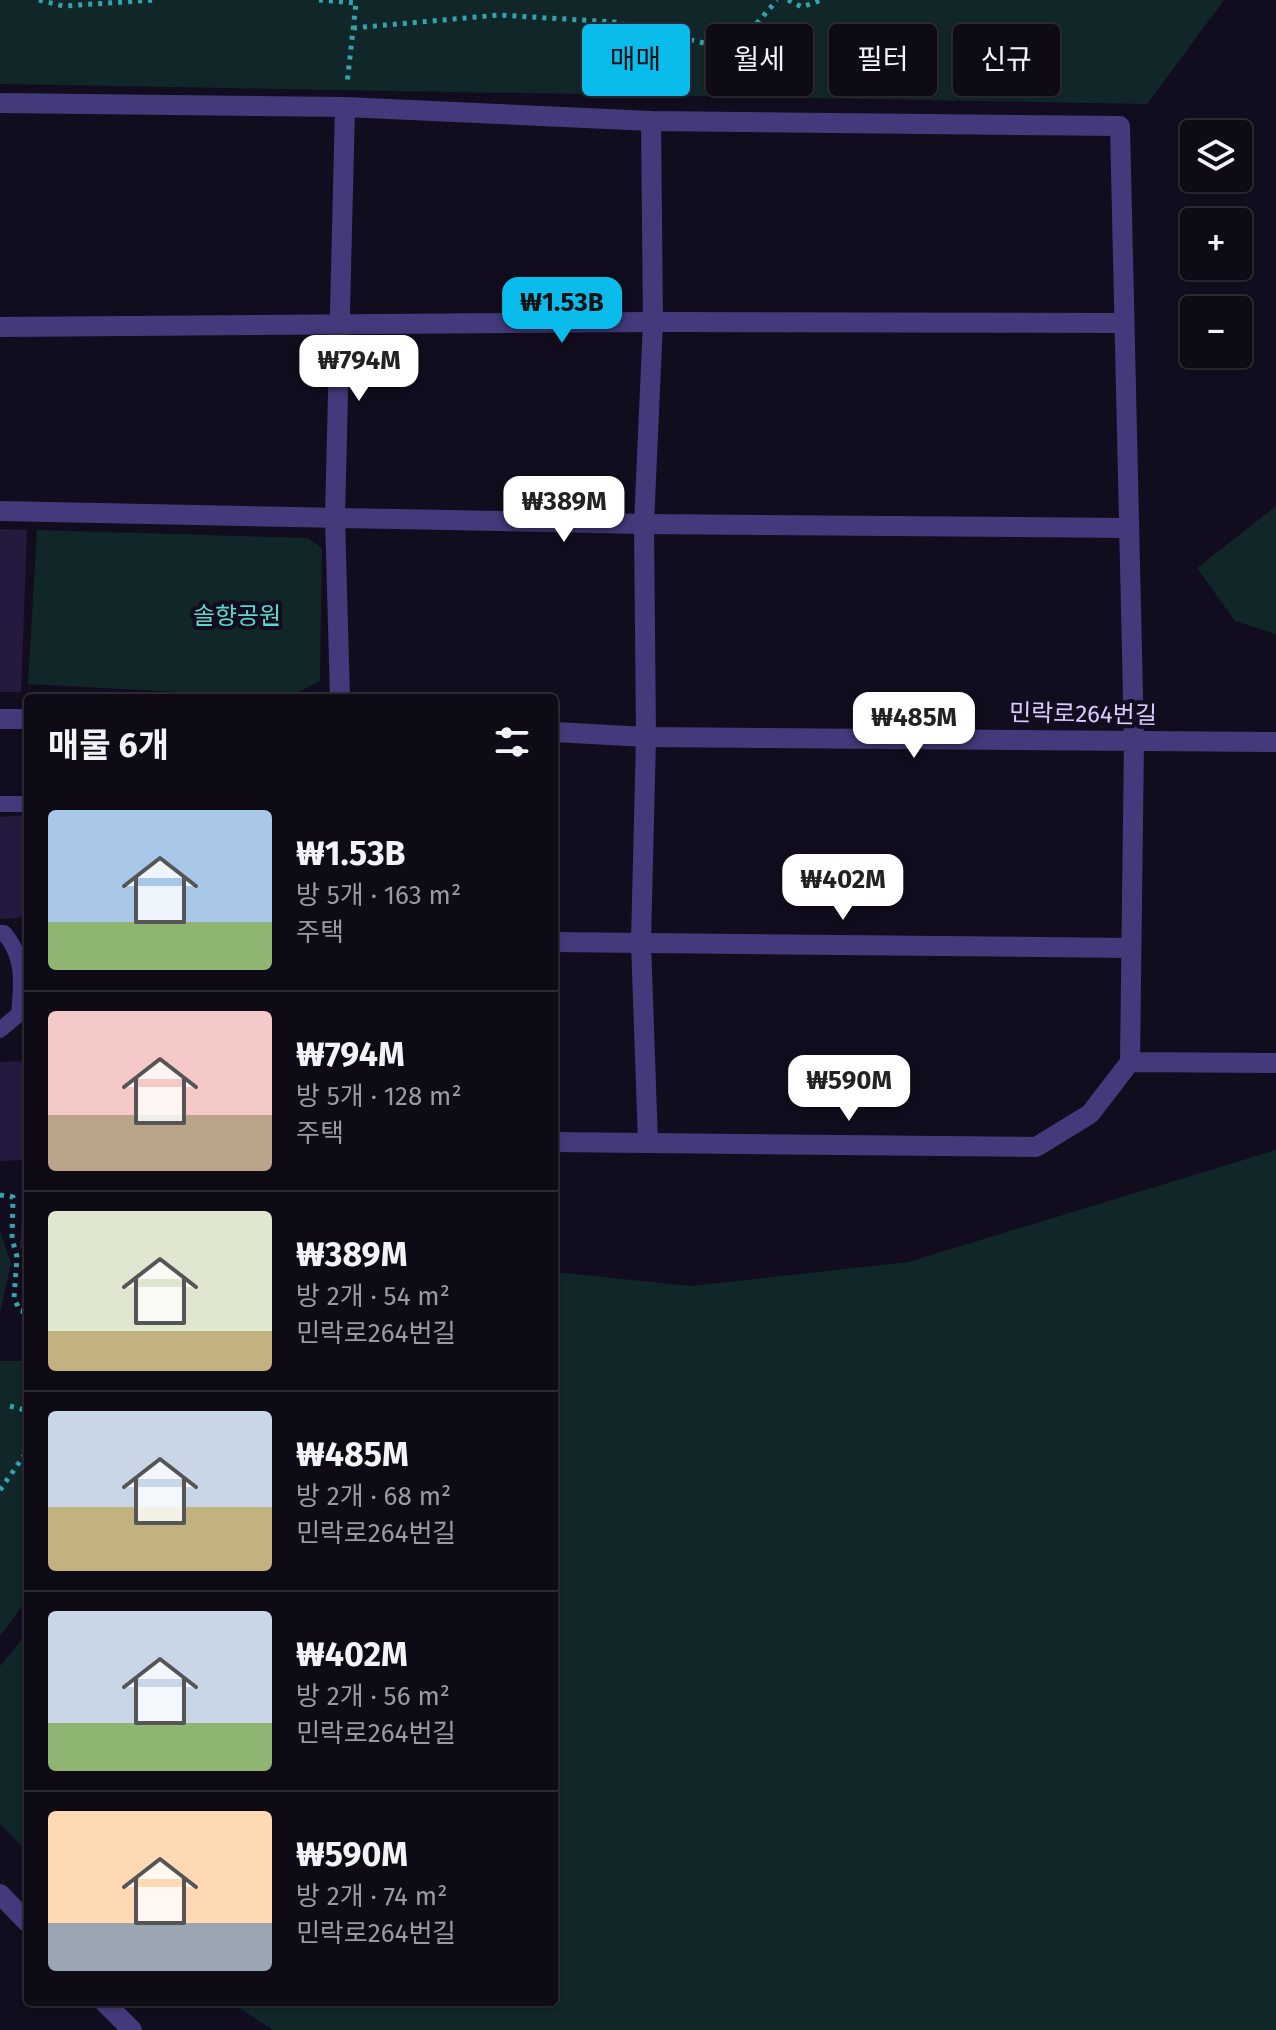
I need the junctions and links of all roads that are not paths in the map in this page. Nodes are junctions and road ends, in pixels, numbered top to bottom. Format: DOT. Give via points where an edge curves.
graph roads {
  1 [pos="0,103"];
  2 [pos="345,107"];
  3 [pos="651,121"];
  4 [pos="653,322"];
  5 [pos="1124,323"];
  6 [pos="338,326"];
  7 [pos="0,327"];
  8 [pos="0,511"];
  9 [pos="335,517"];
  10 [pos="644,524"];
  11 [pos="1129,528"];
  12 [pos="340,694"];
  13 [pos="0,719"];
  14 [pos="24,719"];
  15 [pos="558,732"];
  16 [pos="646,737"];
  17 [pos="1134,740"];
  18 [pos="1276,742"];
  19 [pos="0,804"];
  20 [pos="24,804"];
  21 [pos="0,933"];
  22 [pos="558,942"];
  23 [pos="641,942"];
  24 [pos="1131,948"];
  25 [pos="0,1030"];
  26 [pos="1130,1062"];
  27 [pos="1276,1063"];
  28 [pos="558,1142"];
  29 [pos="648,1143"];
  30 [pos="0,1894"];
  31 [pos="24,1919"];
  32 [pos="108,2006"];
  33 [pos="132,2030"];
  1 -- 2 [label="street"];
  2 -- 3 [label="street"];
  2 -- 6 [label="street"];
  3 -- 4 [label="street"];
  3 -- 5 [label="street" via="1120,126"];
  4 -- 5 [label="street"];
  4 -- 6 [label="street"];
  4 -- 10 [label="street"];
  5 -- 11 [label="street"];
  6 -- 7 [label="street"];
  6 -- 9 [label="street"];
  8 -- 9 [label="street"];
  9 -- 10 [label="street"];
  9 -- 12 [label="street"];
  10 -- 11 [label="street"];
  10 -- 16 [label="street"];
  11 -- 17 [label="street"];
  13 -- 14 [label="street"];
  15 -- 16 [label="street, 민락로264번길"];
  16 -- 17 [label="street, 민락로264번길"];
  16 -- 23 [label="street"];
  17 -- 18 [label="street, 민락로264번길"];
  17 -- 24 [label="street"];
  19 -- 20 [label="lane"];
  21 -- 25 [label="lane" via="15,945 23,977 19,1014"];
  22 -- 23 [label="street"];
  23 -- 24 [label="street"];
  23 -- 29 [label="street"];
  24 -- 26 [label="street"];
  26 -- 27 [label="street"];
  26 -- 29 [label="street" via="1090,1114 1036,1147"];
  28 -- 29 [label="street"];
  30 -- 31 [label="street"];
  32 -- 33 [label="street"];
}
